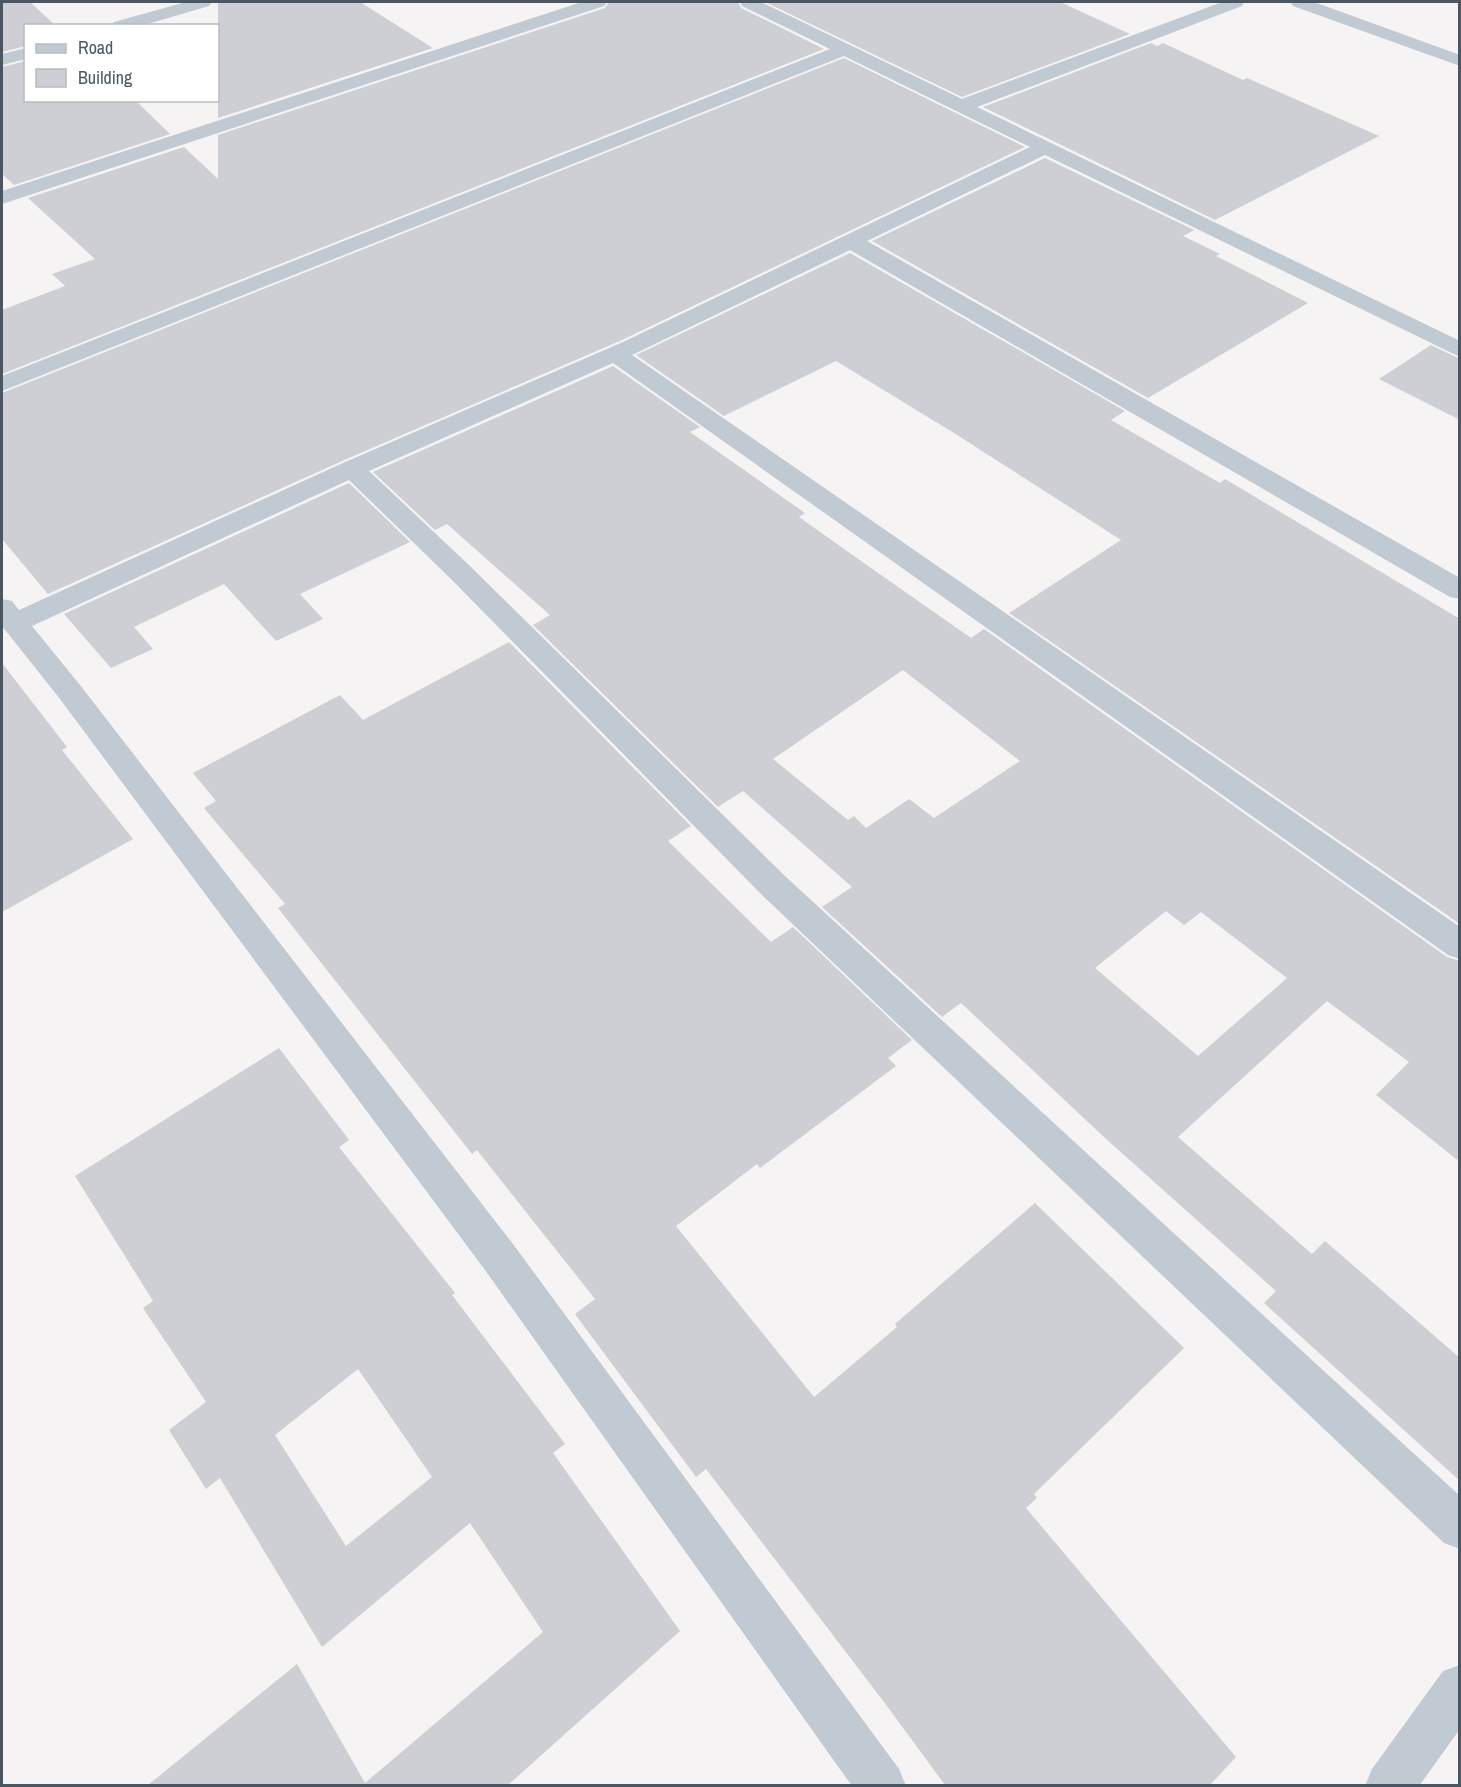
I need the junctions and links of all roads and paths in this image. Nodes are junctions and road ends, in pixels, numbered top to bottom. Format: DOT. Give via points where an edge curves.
graph roads {
  1 [pos="203,2"];
  2 [pos="598,2"];
  3 [pos="748,2"];
  4 [pos="1236,2"];
  5 [pos="1299,2"];
  6 [pos="127,24"];
  7 [pos="846,50"];
  8 [pos="24,54"];
  9 [pos="2,60"];
  10 [pos="1460,61"];
  11 [pos="962,106"];
  12 [pos="1046,147"];
  13 [pos="2,198"];
  14 [pos="851,241"];
  15 [pos="1460,350"];
  16 [pos="615,354"];
  17 [pos="2,384"];
  18 [pos="352,469"];
  19 [pos="1460,590"];
  20 [pos="8,615"];
  21 [pos="1460,945"];
  22 [pos="1460,1527"];
  23 [pos="1460,1688"];
  24 [pos="882,1785"];
  25 [pos="1389,1785"];
  1 -- 6 [label="street"];
  2 -- 13 [label="street"];
  3 -- 7 [label="street"];
  4 -- 11 [label="street"];
  5 -- 10 [label="street"];
  7 -- 11 [label="street"];
  7 -- 17 [label="street"];
  8 -- 9 [label="street"];
  11 -- 12 [label="street"];
  12 -- 14 [label="street"];
  12 -- 15 [label="street"];
  14 -- 16 [label="street"];
  14 -- 19 [label="street"];
  16 -- 18 [label="street"];
  16 -- 21 [label="street"];
  18 -- 20 [label="street"];
  18 -- 22 [label="street" via="470,581 774,886"];
  20 -- 24 [label="street" via="499,1257"];
  23 -- 25 [label="street"];
}
